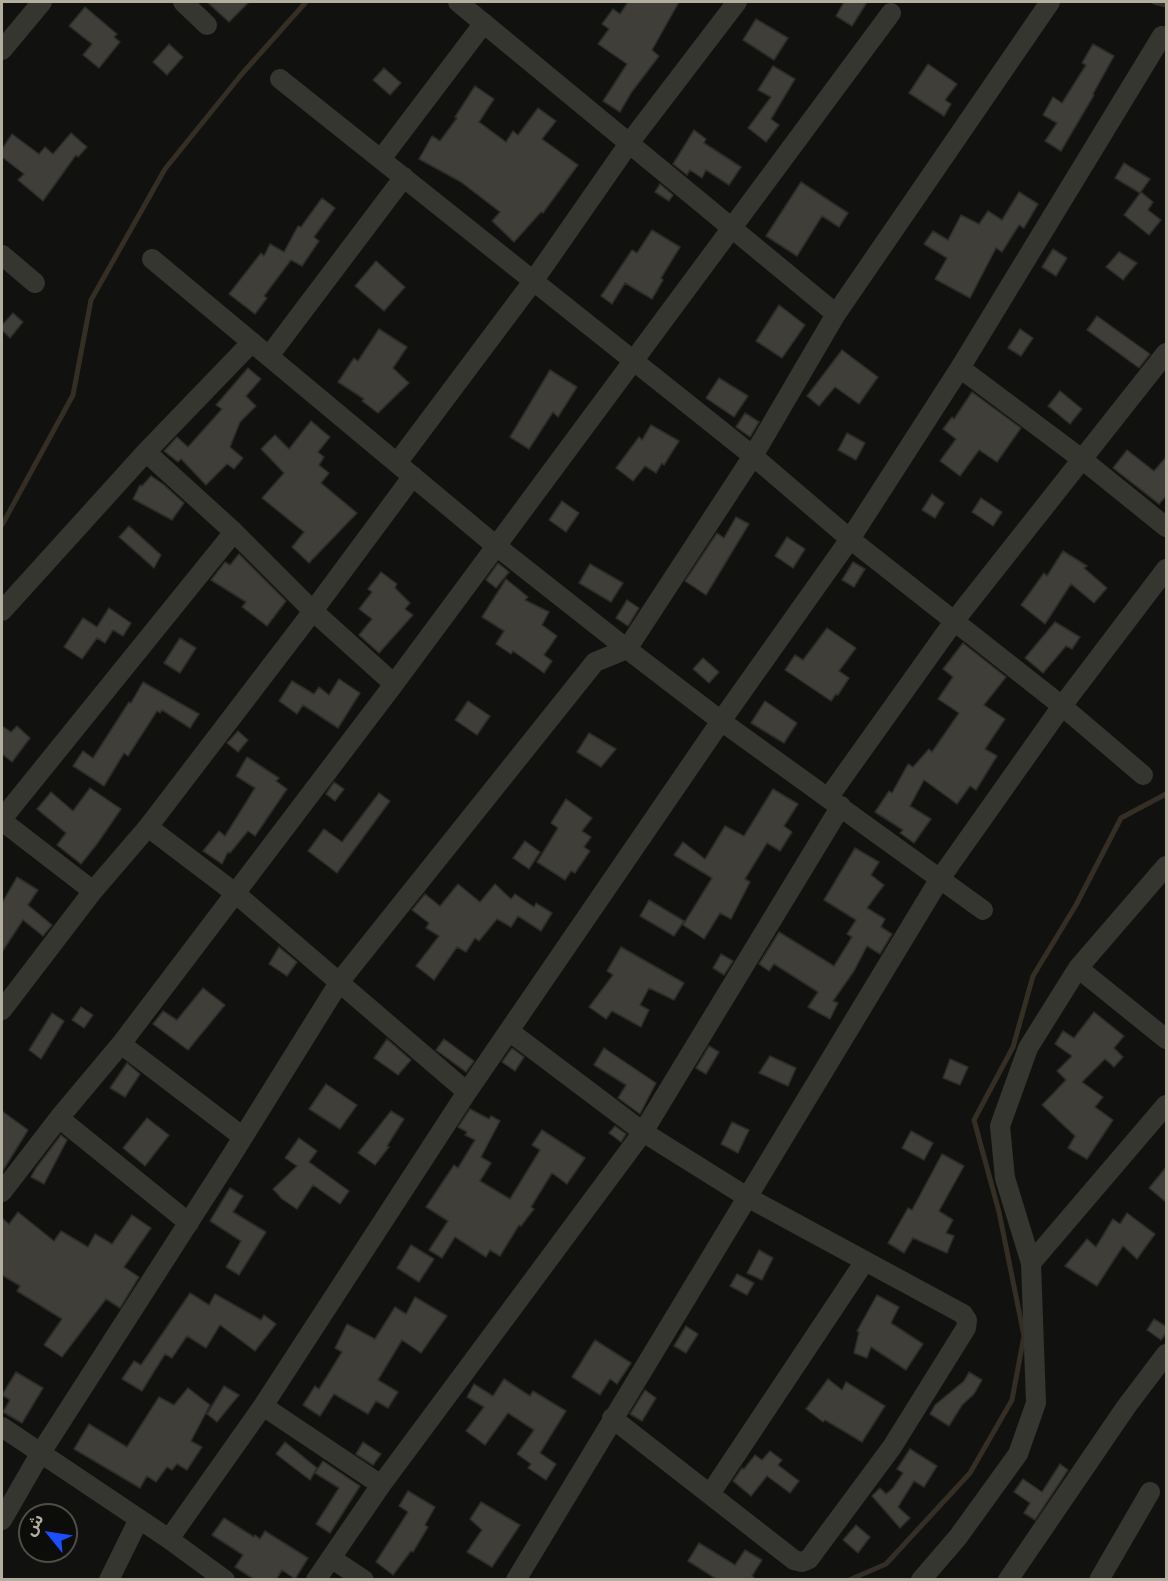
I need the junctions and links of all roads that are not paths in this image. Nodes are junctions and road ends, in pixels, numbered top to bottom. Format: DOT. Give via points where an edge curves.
graph roads {
  1 [pos="42,2"];
  2 [pos="183,2"];
  3 [pos="458,2"];
  4 [pos="737,2"];
  5 [pos="1049,4"];
  6 [pos="891,13"];
  7 [pos="484,23"];
  8 [pos="207,24"];
  9 [pos="1162,36"];
  10 [pos="2,50"];
  11 [pos="280,80"];
  12 [pos="630,142"];
  13 [pos="381,159"];
  14 [pos="404,177"];
  15 [pos="731,227"];
  16 [pos="2,255"];
  17 [pos="152,259"];
  18 [pos="534,280"];
  19 [pos="35,282"];
  20 [pos="836,314"];
  21 [pos="252,342"];
  22 [pos="1167,353"];
  23 [pos="269,356"];
  24 [pos="635,361"];
  25 [pos="960,368"];
  26 [pos="147,452"];
  27 [pos="753,456"];
  28 [pos="1083,460"];
  29 [pos="397,464"];
  30 [pos="412,476"];
  31 [pos="1167,527"];
  32 [pos="234,532"];
  33 [pos="850,538"];
  34 [pos="495,545"];
  35 [pos="1167,569"];
  36 [pos="2,611"];
  37 [pos="313,611"];
  38 [pos="954,620"];
  39 [pos="627,649"];
  40 [pos="394,684"];
  41 [pos="1062,706"];
  42 [pos="721,721"];
  43 [pos="1143,776"];
  44 [pos="834,802"];
  45 [pos="2,820"];
  46 [pos="148,828"];
  47 [pos="1167,866"];
  48 [pos="939,880"];
  49 [pos="93,891"];
  50 [pos="236,893"];
  51 [pos="982,910"];
  52 [pos="1078,968"];
  53 [pos="340,981"];
  54 [pos="2,1010"];
  55 [pos="509,1031"];
  56 [pos="1167,1040"];
  57 [pos="121,1044"];
  58 [pos="467,1092"];
  59 [pos="1167,1105"];
  60 [pos="59,1118"];
  61 [pos="643,1132"];
  62 [pos="243,1137"];
  63 [pos="2,1192"];
  64 [pos="747,1197"];
  65 [pos="189,1223"];
  66 [pos="865,1261"];
  67 [pos="1031,1263"];
  68 [pos="1167,1354"];
  69 [pos="263,1406"];
  70 [pos="612,1418"];
  71 [pos="2,1427"];
  72 [pos="40,1454"];
  73 [pos="381,1485"];
  74 [pos="1150,1492"];
  75 [pos="710,1494"];
  76 [pos="139,1519"];
  77 [pos="2,1520"];
  78 [pos="169,1539"];
  79 [pos="331,1558"];
  80 [pos="109,1580"];
  81 [pos="225,1580"];
  82 [pos="316,1580"];
  83 [pos="364,1580"];
  84 [pos="516,1580"];
  85 [pos="921,1580"];
  86 [pos="1008,1580"];
  87 [pos="1099,1580"];
  1 -- 10 [label="street"];
  2 -- 8 [label="street"];
  3 -- 7 [label="street"];
  4 -- 12 [label="street"];
  5 -- 20 [label="street"];
  6 -- 15 [label="street"];
  7 -- 12 [label="street"];
  7 -- 13 [label="street"];
  9 -- 25 [label="street"];
  11 -- 13 [label="street"];
  12 -- 15 [label="street"];
  12 -- 18 [label="street"];
  13 -- 14 [label="street"];
  14 -- 18 [label="street"];
  14 -- 23 [label="street"];
  15 -- 20 [label="street"];
  15 -- 24 [label="street"];
  16 -- 19 [label="street"];
  17 -- 21 [label="street"];
  18 -- 24 [label="street"];
  18 -- 29 [label="street"];
  20 -- 27 [label="street"];
  21 -- 23 [label="street"];
  21 -- 26 [label="street"];
  22 -- 28 [label="street"];
  23 -- 29 [label="street"];
  24 -- 27 [label="street"];
  24 -- 34 [label="street"];
  25 -- 28 [label="street"];
  25 -- 33 [label="street"];
  26 -- 32 [label="street"];
  26 -- 36 [label="street"];
  27 -- 33 [label="street"];
  27 -- 39 [label="street"];
  28 -- 31 [label="street"];
  28 -- 38 [label="street"];
  29 -- 30 [label="street"];
  30 -- 34 [label="street"];
  30 -- 37 [label="street"];
  32 -- 37 [label="street"];
  32 -- 45 [label="street"];
  33 -- 38 [label="street"];
  33 -- 42 [label="street"];
  34 -- 39 [label="street"];
  34 -- 40 [label="street"];
  35 -- 41 [label="street"];
  37 -- 40 [label="street"];
  37 -- 46 [label="street"];
  38 -- 41 [label="street"];
  38 -- 44 [label="street"];
  39 -- 42 [label="street"];
  39 -- 53 [label="street" via="596,662"];
  40 -- 50 [label="street"];
  41 -- 43 [label="street"];
  41 -- 48 [label="street"];
  42 -- 44 [label="street"];
  42 -- 55 [label="street"];
  44 -- 48 [label="street"];
  44 -- 61 [label="street"];
  45 -- 49 [label="street"];
  46 -- 49 [label="street"];
  46 -- 50 [label="street"];
  47 -- 52 [label="street"];
  48 -- 51 [label="street"];
  48 -- 64 [label="street"];
  49 -- 54 [label="street"];
  50 -- 53 [label="street"];
  50 -- 57 [label="street"];
  52 -- 56 [label="street"];
  52 -- 67 [label="street" via="1028,1048 1000,1126 1005,1178"];
  53 -- 58 [label="street"];
  53 -- 62 [label="street"];
  55 -- 58 [label="street"];
  55 -- 61 [label="street"];
  57 -- 60 [label="street"];
  57 -- 62 [label="street"];
  58 -- 69 [label="street"];
  59 -- 67 [label="street"];
  60 -- 63 [label="street"];
  60 -- 65 [label="street"];
  61 -- 64 [label="street"];
  61 -- 73 [label="street"];
  62 -- 65 [label="street"];
  64 -- 66 [label="street"];
  64 -- 70 [label="street"];
  65 -- 72 [label="street"];
  66 -- 75 [label="street"];
  66 -- 75 [label="street" via="968,1320 892,1447 809,1559 802,1562 794,1560"];
  67 -- 85 [label="street" via="1036,1403 1018,1454 958,1537"];
  68 -- 86 [label="street" via="1126,1407"];
  69 -- 73 [label="street"];
  69 -- 78 [label="street"];
  70 -- 75 [label="street"];
  70 -- 84 [label="street"];
  71 -- 72 [label="street"];
  72 -- 76 [label="street"];
  72 -- 77 [label="street"];
  73 -- 79 [label="street"];
  74 -- 87 [label="street"];
  76 -- 78 [label="street"];
  76 -- 80 [label="street"];
  78 -- 81 [label="street"];
  79 -- 82 [label="street"];
  79 -- 83 [label="street"];
}
